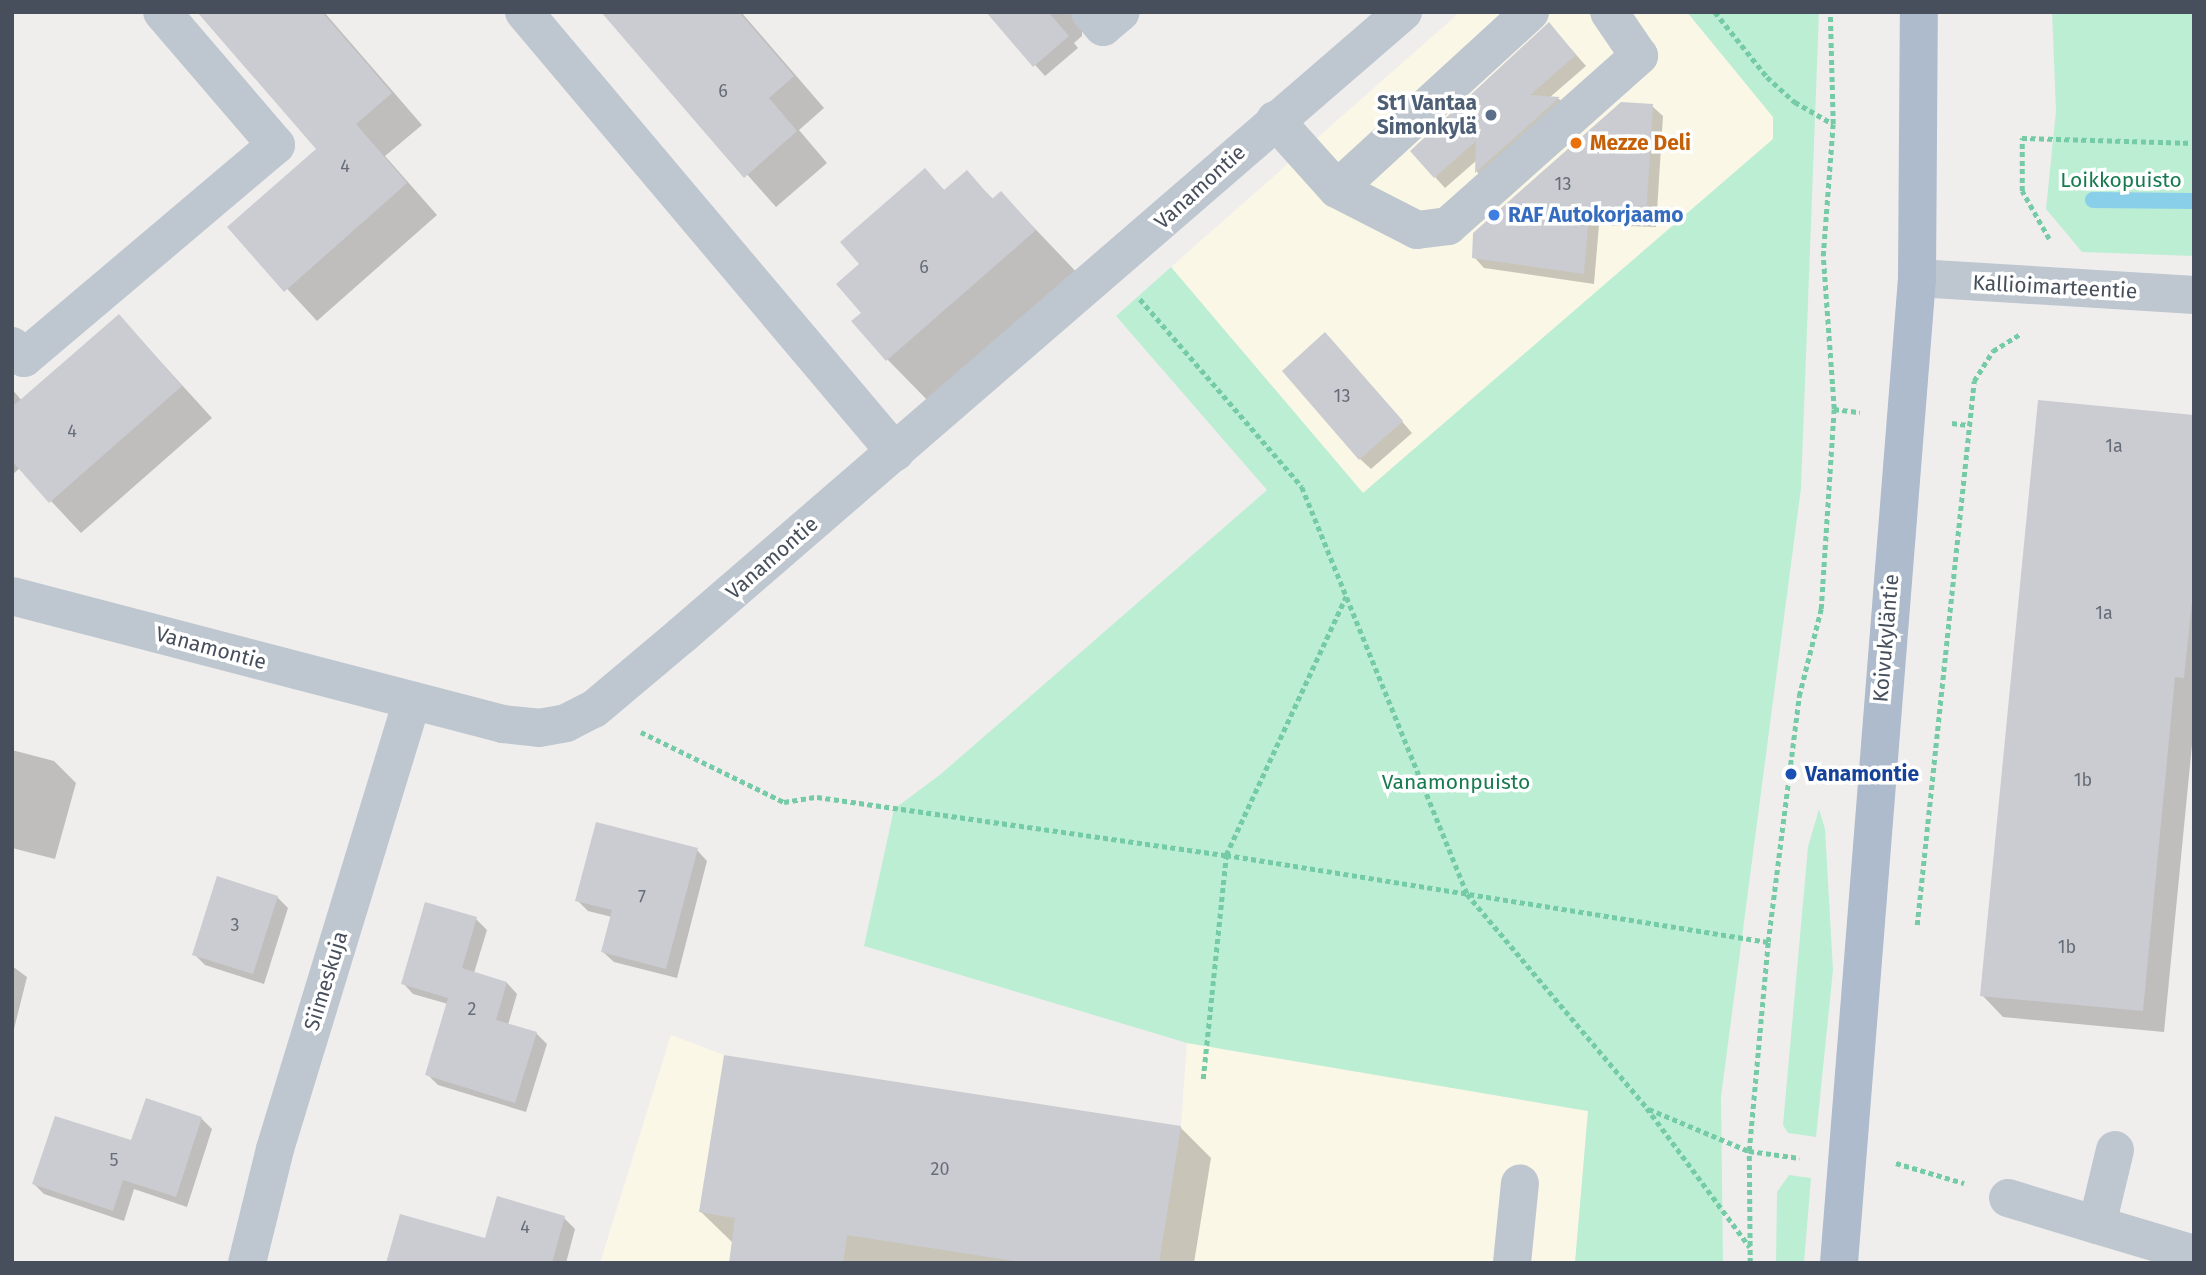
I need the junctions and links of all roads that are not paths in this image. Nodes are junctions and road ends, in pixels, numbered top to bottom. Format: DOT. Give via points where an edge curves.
graph roads {
  1 [pos="162,12"];
  2 [pos="524,12"];
  3 [pos="1090,12"];
  4 [pos="1121,12"];
  5 [pos="1404,12"];
  6 [pos="1530,12"];
  7 [pos="1609,12"];
  8 [pos="1919,12"];
  9 [pos="1275,120"];
  10 [pos="1337,189"];
  11 [pos="1917,278"];
  12 [pos="2194,295"];
  13 [pos="12,346"];
  14 [pos="895,452"];
  15 [pos="12,596"];
  16 [pos="412,700"];
  17 [pos="2115,1150"];
  18 [pos="1520,1184"];
  19 [pos="2008,1198"];
  20 [pos="2097,1225"];
  21 [pos="2194,1254"];
  22 [pos="247,1263"];
  23 [pos="1512,1263"];
  24 [pos="1839,1263"];
  1 -- 13 [label="street" via="276,145 24,358"];
  2 -- 14 [label="street"];
  3 -- 4 [label="street" via="1103,27"];
  5 -- 9 [label="street, Vanamontie"];
  6 -- 10 [label="street"];
  7 -- 10 [label="street" via="1639,56 1448,226 1417,230"];
  8 -- 11 [label="main road, Koivukyläntie"];
  9 -- 10 [label="street"];
  9 -- 14 [label="street, Vanamontie"];
  11 -- 12 [label="street, Kallioimarteentie"];
  11 -- 24 [label="main road, Koivukyläntie"];
  14 -- 16 [label="street, Vanamontie" via="594,709 566,723 539,728"];
  15 -- 16 [label="street, Vanamontie"];
  16 -- 22 [label="street, Siimeskuja" via="275,1149"];
  17 -- 20 [label="street"];
  18 -- 23 [label="street"];
  19 -- 20 [label="street"];
  20 -- 21 [label="street"];
}
